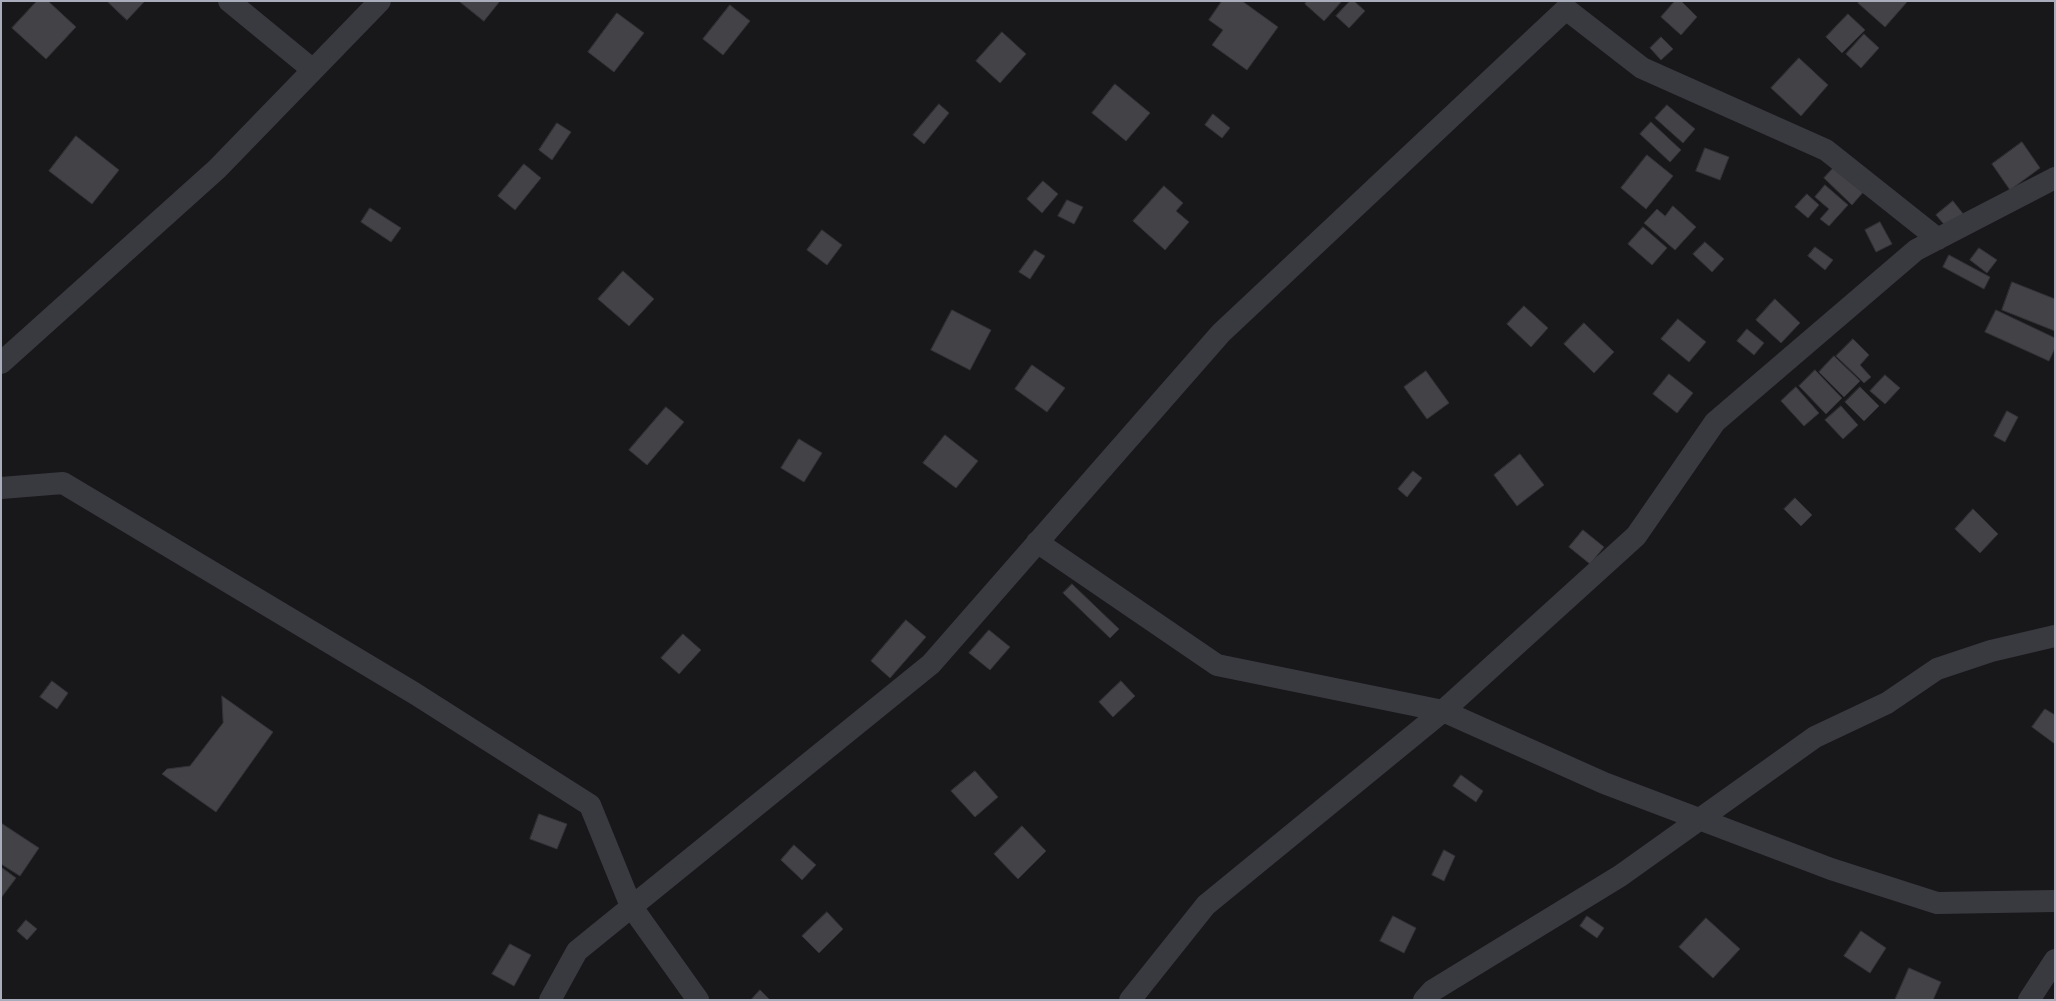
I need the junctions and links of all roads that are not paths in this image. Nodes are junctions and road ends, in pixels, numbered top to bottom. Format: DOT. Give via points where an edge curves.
graph roads {
  1 [pos="229,1"];
  2 [pos="380,1"];
  3 [pos="1560,5"];
  4 [pos="313,70"];
  5 [pos="2055,178"];
  6 [pos="1938,239"];
  7 [pos="1,363"];
  8 [pos="1,488"];
  9 [pos="1037,542"];
  10 [pos="2055,636"];
  11 [pos="1443,711"];
  12 [pos="1701,819"];
  13 [pos="2055,901"];
  14 [pos="631,906"];
  15 [pos="2055,960"];
  16 [pos="550,1000"];
  17 [pos="698,1000"];
  18 [pos="1130,1000"];
  19 [pos="1424,1000"];
  20 [pos="2029,1000"];
  1 -- 4 [label="street"];
  2 -- 4 [label="street"];
  3 -- 6 [label="street" via="1642,68 1826,150"];
  3 -- 9 [label="street" via="1221,333"];
  4 -- 7 [label="street" via="218,169"];
  5 -- 6 [label="street"];
  6 -- 11 [label="street" via="1916,250 1715,422 1636,536"];
  8 -- 14 [label="street" via="62,483 407,689 590,805"];
  9 -- 11 [label="street" via="1217,665"];
  9 -- 14 [label="street" via="931,664"];
  10 -- 12 [label="street" via="1991,651 1937,669 1887,703 1815,737"];
  11 -- 12 [label="street" via="1604,783"];
  11 -- 18 [label="street" via="1206,905"];
  12 -- 13 [label="street" via="1831,869 1937,903"];
  12 -- 19 [label="street" via="1620,876 1432,991"];
  14 -- 16 [label="street" via="577,951"];
  14 -- 17 [label="street"];
  15 -- 20 [label="street"];
}
